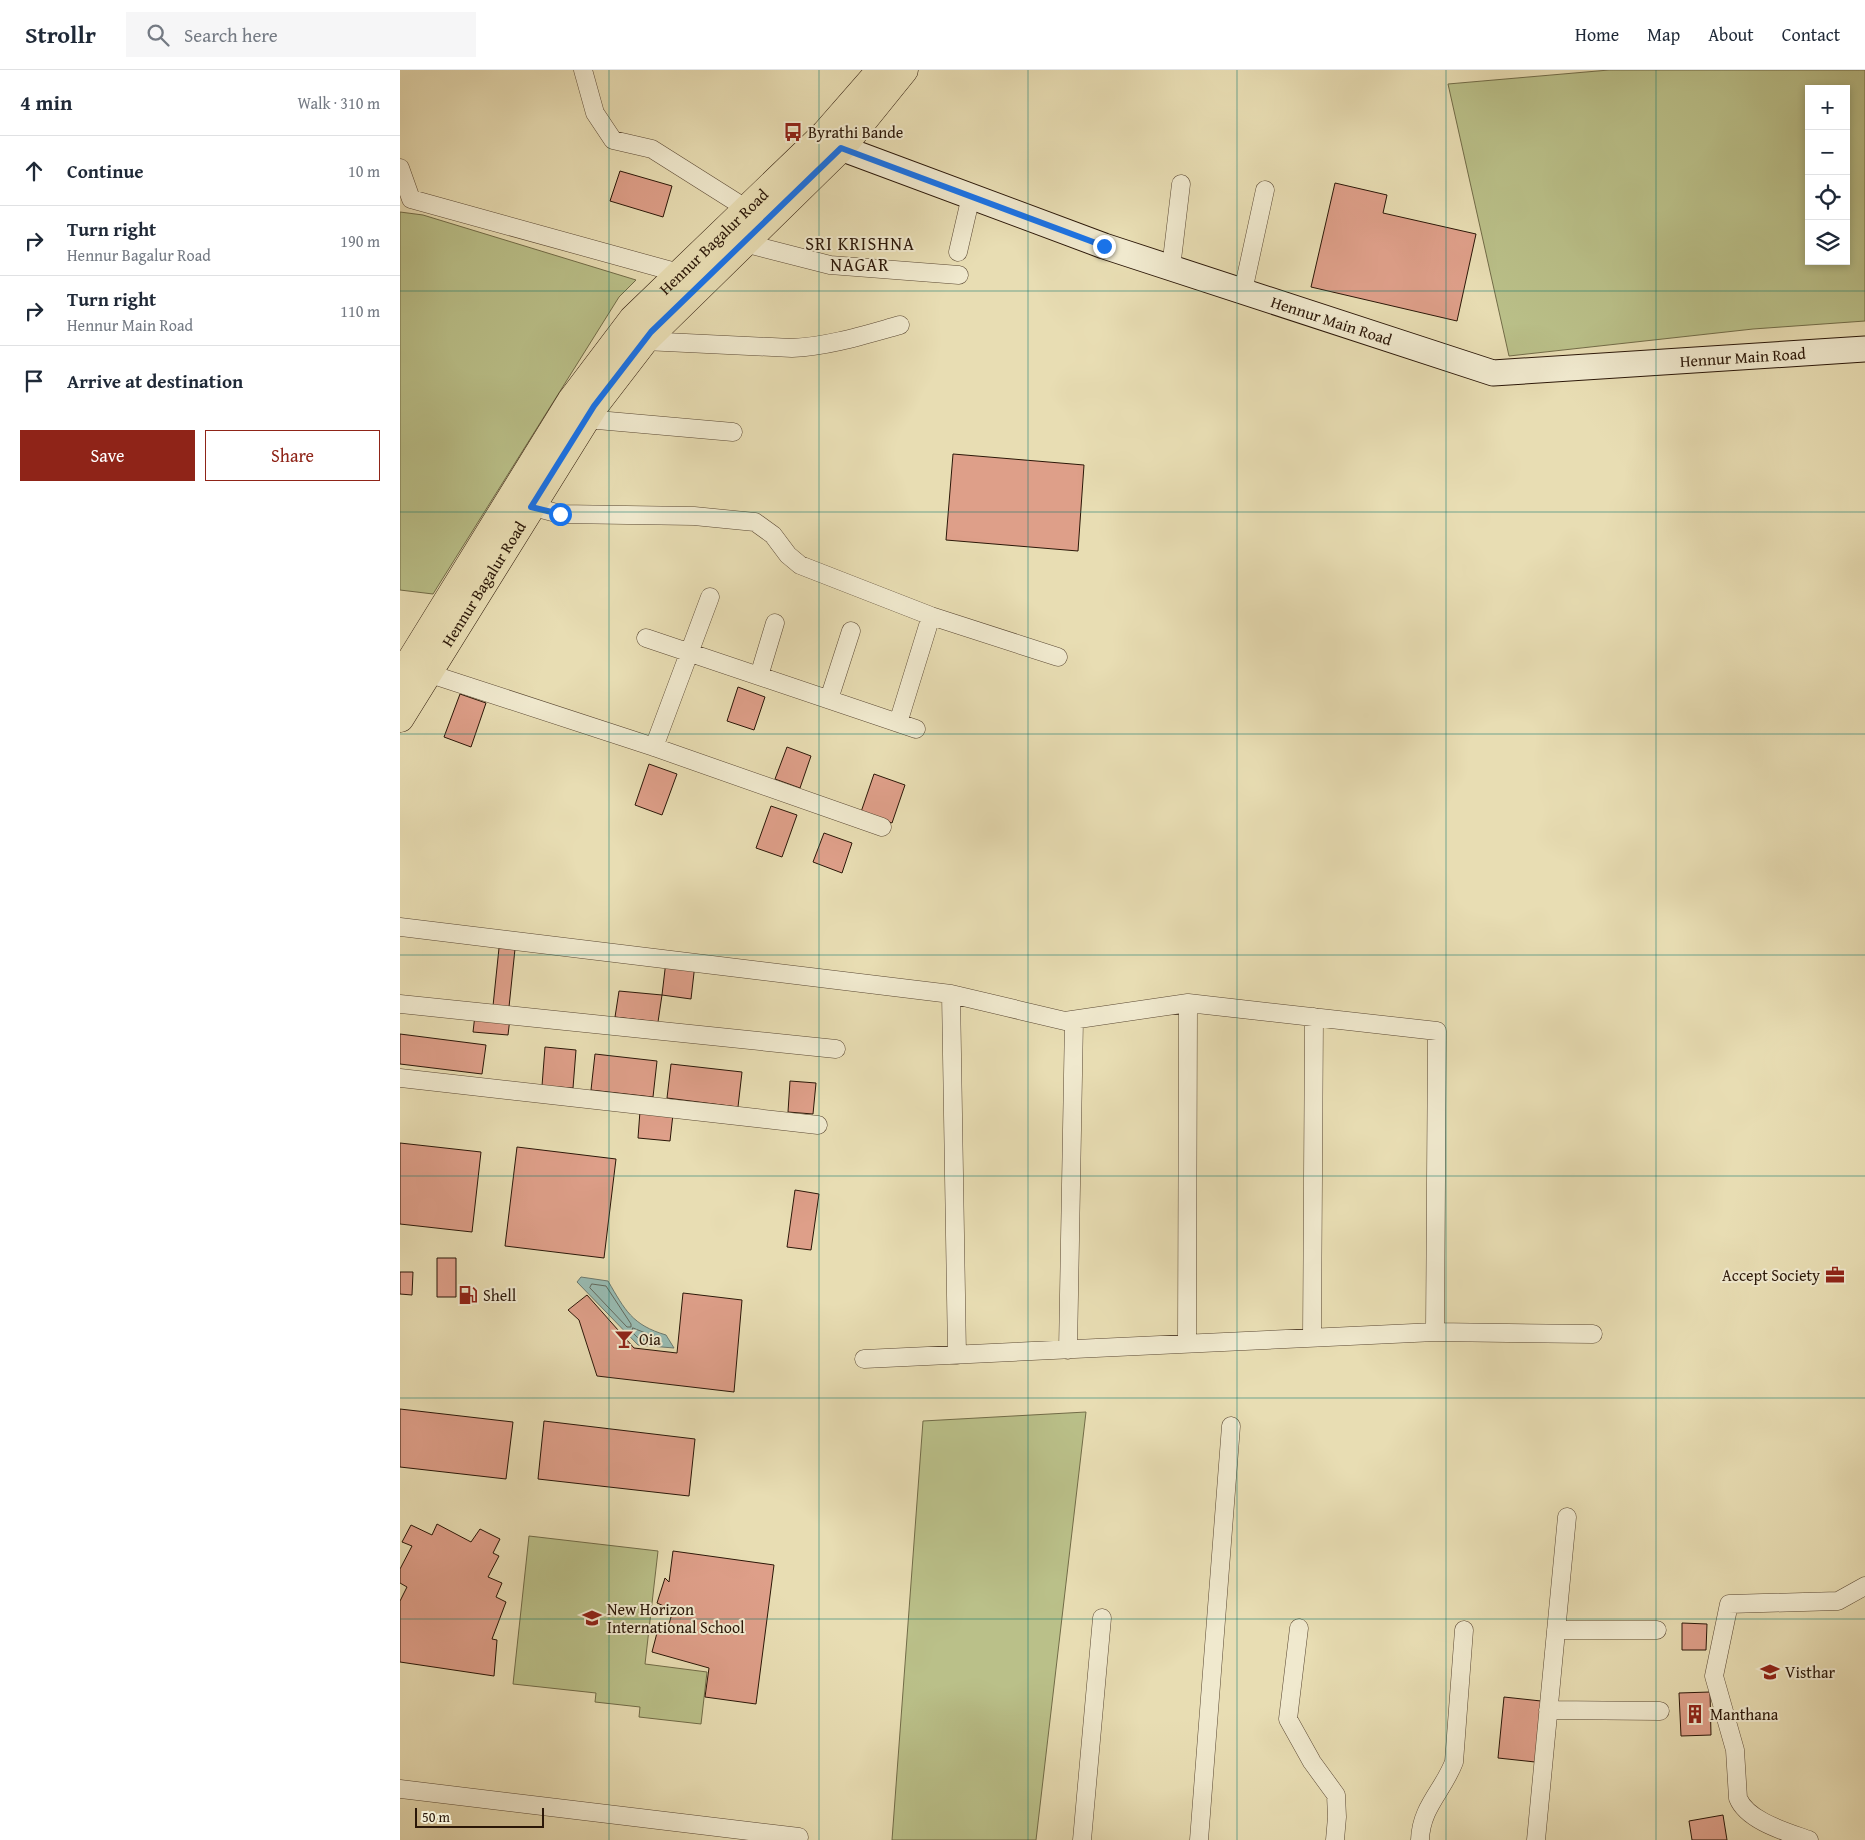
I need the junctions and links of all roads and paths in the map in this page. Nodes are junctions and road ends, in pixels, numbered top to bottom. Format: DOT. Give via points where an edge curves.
graph roads {
  1 [pos="583,70"];
  2 [pos="882,70"];
  3 [pos="904,70"];
  4 [pos="833,141"];
  5 [pos="400,168"];
  6 [pos="1181,184"];
  7 [pos="1265,190"];
  8 [pos="971,196"];
  9 [pos="747,209"];
  10 [pos="744,243"];
  11 [pos="958,252"];
  12 [pos="1171,268"];
  13 [pos="680,273"];
  14 [pos="959,275"];
  15 [pos="1243,291"];
  16 [pos="900,325"];
  17 [pos="644,341"];
  18 [pos="1865,349"];
  19 [pos="586,419"];
  20 [pos="733,432"];
  21 [pos="521,503"];
  22 [pos="710,597"];
  23 [pos="931,616"];
  24 [pos="775,623"];
  25 [pos="851,631"];
  26 [pos="646,638"];
  27 [pos="690,652"];
  28 [pos="1058,657"];
  29 [pos="409,670"];
  30 [pos="759,676"];
  31 [pos="829,700"];
  32 [pos="400,718"];
  33 [pos="898,723"];
  34 [pos="916,729"];
  35 [pos="654,747"];
  36 [pos="882,827"];
  37 [pos="400,927"];
  38 [pos="951,994"];
  39 [pos="1188,1003"];
  40 [pos="400,1004"];
  41 [pos="1314,1017"];
  42 [pos="1074,1020"];
  43 [pos="836,1049"];
  44 [pos="400,1078"];
  45 [pos="818,1125"];
  46 [pos="1435,1332"];
  47 [pos="1593,1334"];
  48 [pos="1312,1338"];
  49 [pos="1186,1344"];
  50 [pos="1068,1350"];
  51 [pos="957,1355"];
  52 [pos="864,1359"];
  53 [pos="1231,1426"];
  54 [pos="1567,1517"];
  55 [pos="1865,1586"];
  56 [pos="1102,1618"];
  57 [pos="1299,1628"];
  58 [pos="1464,1630"];
  59 [pos="1556,1630"];
  60 [pos="1657,1630"];
  61 [pos="1548,1710"];
  62 [pos="1660,1711"];
  63 [pos="400,1789"];
  64 [pos="799,1838"];
  65 [pos="1082,1840"];
  66 [pos="1199,1840"];
  67 [pos="1335,1840"];
  68 [pos="1420,1840"];
  69 [pos="1536,1840"];
  70 [pos="1809,1840"];
  1 -- 9 [label="street" via="595,114 614,140 652,149"];
  2 -- 4 [label="main road, Hennur Bagalur Road"];
  3 -- 4 [label="main road, Hennur Bagalur Road"];
  4 -- 8 [label="main road, Hennur Main Road"];
  4 -- 9 [label="main road, Hennur Bagalur Road"];
  4 -- 10 [label="main road, Hennur Bagalur Road"];
  5 -- 13 [label="street" via="411,199"];
  6 -- 12 [label="street"];
  7 -- 15 [label="street"];
  8 -- 11 [label="street"];
  8 -- 12 [label="main road, Hennur Main Road"];
  9 -- 13 [label="main road, Hennur Bagalur Road"];
  10 -- 14 [label="street" via="830,266"];
  10 -- 17 [label="main road, Hennur Bagalur Road"];
  12 -- 15 [label="main road, Hennur Main Road"];
  13 -- 21 [label="main road, Hennur Bagalur Road" via="632,318 571,401"];
  15 -- 18 [label="main road, Hennur Main Road" via="1493,373"];
  16 -- 17 [label="street" via="828,346 792,348"];
  17 -- 19 [label="main road, Hennur Bagalur Road"];
  19 -- 20 [label="street"];
  19 -- 21 [label="main road, Hennur Bagalur Road"];
  21 -- 23 [label="street" via="560,514 694,516 755,522 769,531 800,565"];
  21 -- 29 [label="main road, Hennur Bagalur Road"];
  22 -- 27 [label="street"];
  23 -- 28 [label="street"];
  23 -- 33 [label="street"];
  24 -- 30 [label="street"];
  25 -- 31 [label="street"];
  26 -- 27 [label="street"];
  27 -- 30 [label="street"];
  27 -- 35 [label="street"];
  29 -- 32 [label="main road, Hennur Bagalur Road"];
  29 -- 35 [label="street"];
  30 -- 31 [label="street"];
  31 -- 33 [label="street"];
  33 -- 34 [label="street"];
  35 -- 36 [label="street"];
  37 -- 38 [label="street"];
  38 -- 42 [label="street" via="1065,1021"];
  38 -- 51 [label="street"];
  39 -- 41 [label="street"];
  39 -- 42 [label="street"];
  39 -- 49 [label="street"];
  40 -- 43 [label="street"];
  41 -- 46 [label="street" via="1437,1031"];
  41 -- 48 [label="street"];
  42 -- 50 [label="street"];
  44 -- 45 [label="street"];
  46 -- 47 [label="street"];
  46 -- 48 [label="street"];
  48 -- 49 [label="street"];
  49 -- 50 [label="street"];
  50 -- 51 [label="street"];
  51 -- 52 [label="street"];
  53 -- 66 [label="street"];
  54 -- 59 [label="street"];
  55 -- 70 [label="street" via="1838,1601 1729,1604 1714,1676 1735,1750 1738,1798 1741,1805 1766,1824"];
  56 -- 65 [label="street"];
  57 -- 67 [label="street" via="1288,1719 1312,1762 1336,1795 1338,1818"];
  58 -- 68 [label="street" via="1454,1762 1448,1778 1425,1811"];
  59 -- 60 [label="street"];
  59 -- 61 [label="street"];
  61 -- 62 [label="street"];
  61 -- 69 [label="street"];
  63 -- 64 [label="street"];
}
